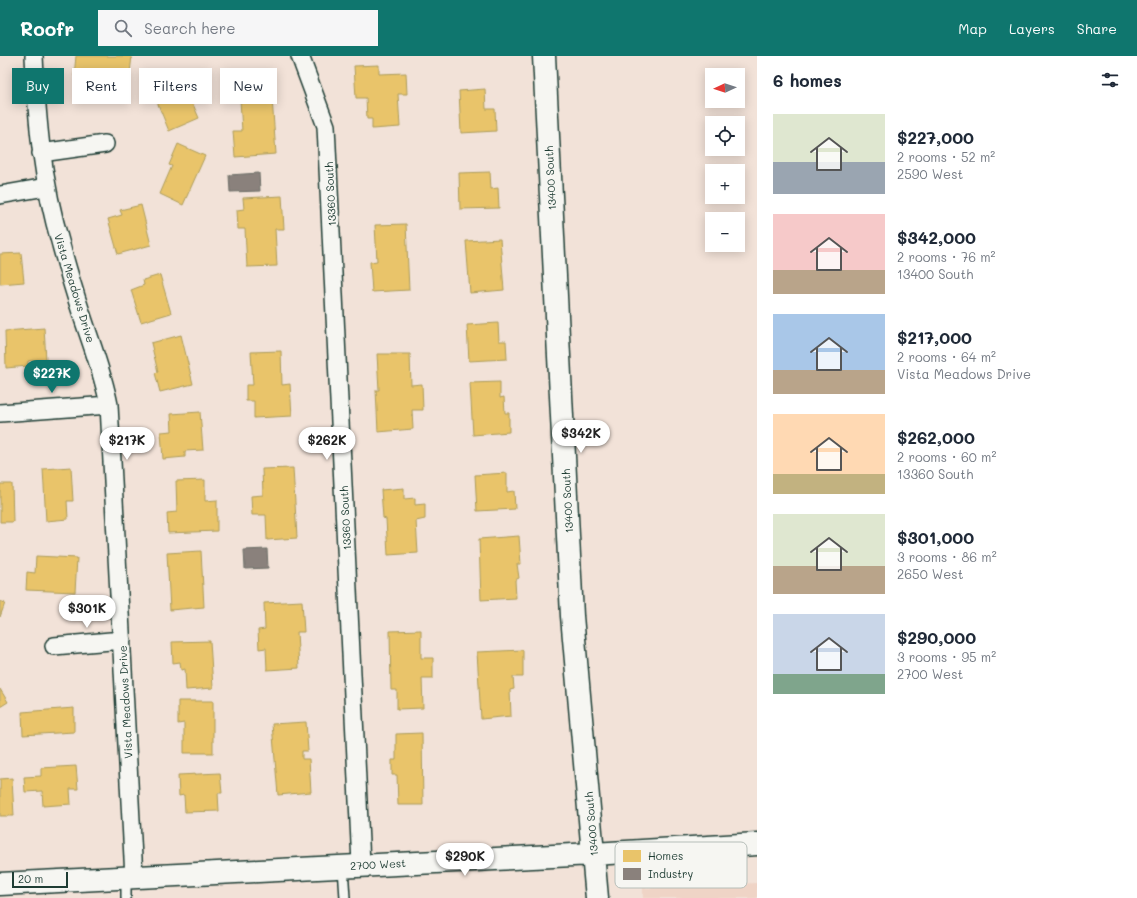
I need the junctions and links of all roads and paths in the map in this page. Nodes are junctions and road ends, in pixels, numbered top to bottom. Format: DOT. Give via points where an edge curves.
graph roads {
  1 [pos="34,56"];
  2 [pos="300,56"];
  3 [pos="544,56"];
  4 [pos="106,144"];
  5 [pos="41,153"];
  6 [pos="46,187"];
  7 [pos="0,195"];
  8 [pos="109,405"];
  9 [pos="0,413"];
  10 [pos="122,640"];
  11 [pos="54,646"];
  12 [pos="757,844"];
  13 [pos="747,845"];
  14 [pos="615,853"];
  15 [pos="593,854"];
  16 [pos="352,865"];
  17 [pos="0,884"];
  18 [pos="129,884"];
  19 [pos="345,898"];
  20 [pos="597,898"];
  1 -- 5 [label="street, Vista Meadows Drive"];
  2 -- 16 [label="street, 13360 South" via="326,126"];
  3 -- 15 [label="street, 13400 South" via="572,616"];
  4 -- 5 [label="street"];
  5 -- 6 [label="street, Vista Meadows Drive"];
  6 -- 7 [label="street"];
  6 -- 8 [label="street, Vista Meadows Drive" via="60,244 105,384"];
  8 -- 9 [label="street"];
  8 -- 10 [label="street, Vista Meadows Drive"];
  10 -- 11 [label="street"];
  10 -- 18 [label="street, Vista Meadows Drive"];
  12 -- 13 [label="street, 2700 West"];
  14 -- 15 [label="street, 2700 West"];
  15 -- 16 [label="street, 2700 West"];
  15 -- 20 [label="street, 13400 South"];
  16 -- 18 [label="street, 2700 West"];
  16 -- 19 [label="lane"];
  17 -- 18 [label="street, 2700 West"];
}
